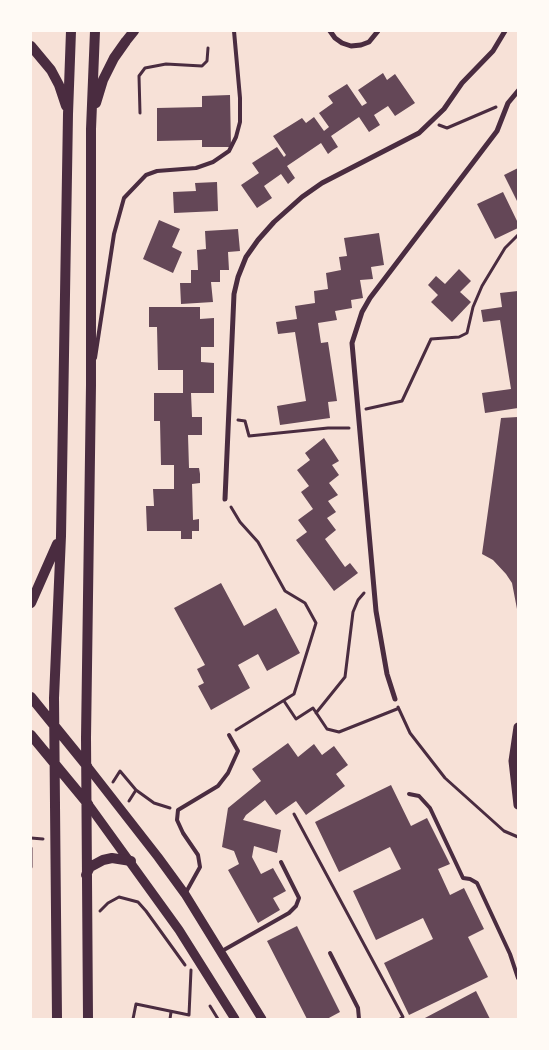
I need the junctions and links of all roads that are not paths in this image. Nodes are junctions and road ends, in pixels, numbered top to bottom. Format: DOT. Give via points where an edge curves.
graph roads {
  1 [pos="72,31"];
  2 [pos="95,31"];
  3 [pos="134,31"];
  4 [pos="234,31"];
  5 [pos="330,31"];
  6 [pos="378,31"];
  7 [pos="505,31"];
  8 [pos="31,46"];
  9 [pos="518,91"];
  10 [pos="68,114"];
  11 [pos="91,129"];
  12 [pos="91,385"];
  13 [pos="225,498"];
  14 [pos="60,536"];
  15 [pos="31,603"];
  16 [pos="31,697"];
  17 [pos="395,699"];
  18 [pos="54,724"];
  19 [pos="518,727"];
  20 [pos="31,735"];
  21 [pos="229,735"];
  22 [pos="54,764"];
  23 [pos="87,766"];
  24 [pos="409,794"];
  25 [pos="88,804"];
  26 [pos="518,805"];
  27 [pos="130,861"];
  28 [pos="281,862"];
  29 [pos="86,875"];
  30 [pos="185,894"];
  31 [pos="222,951"];
  32 [pos="330,953"];
  33 [pos="518,978"];
  34 [pos="56,1019"];
  35 [pos="88,1019"];
  36 [pos="235,1019"];
  37 [pos="262,1019"];
  38 [pos="359,1019"];
  1 -- 10 [label="main road"];
  2 -- 11 [label="main road"];
  3 -- 11 [label="main road" via="114,58 104,80"];
  4 -- 12 [label="lane" via="240,98 236,137 229,151 213,162 196,168 146,175 124,198 114,234"];
  5 -- 6 [label="street" via="335,38 351,46 369,42"];
  7 -- 13 [label="street" via="494,52 462,83 432,122 419,133 322,183 274,222 246,257 234,294"];
  8 -- 10 [label="main road" via="52,70"];
  9 -- 17 [label="street" via="508,102 497,131 370,298 352,342 376,611 387,674"];
  10 -- 14 [label="main road"];
  11 -- 12 [label="main road"];
  12 -- 23 [label="main road"];
  14 -- 15 [label="main road"];
  14 -- 18 [label="main road"];
  16 -- 18 [label="main road"];
  18 -- 22 [label="main road"];
  18 -- 23 [label="main road"];
  19 -- 26 [label="street" via="513,761"];
  20 -- 22 [label="main road"];
  21 -- 30 [label="lane" via="238,756 228,773 218,786 178,810 177,820 198,855 200,867"];
  22 -- 25 [label="main road"];
  22 -- 34 [label="main road"];
  23 -- 25 [label="main road"];
  23 -- 30 [label="street"];
  24 -- 33 [label="lane" via="419,796 430,808 462,878 477,883"];
  25 -- 27 [label="street"];
  25 -- 29 [label="main road"];
  27 -- 29 [label="main road" via="103,860 90,867"];
  27 -- 36 [label="street" via="192,949"];
  28 -- 31 [label="lane" via="299,898 296,906"];
  29 -- 35 [label="main road"];
  30 -- 31 [label="street"];
  31 -- 37 [label="street"];
  32 -- 38 [label="lane" via="358,1008"];
}
